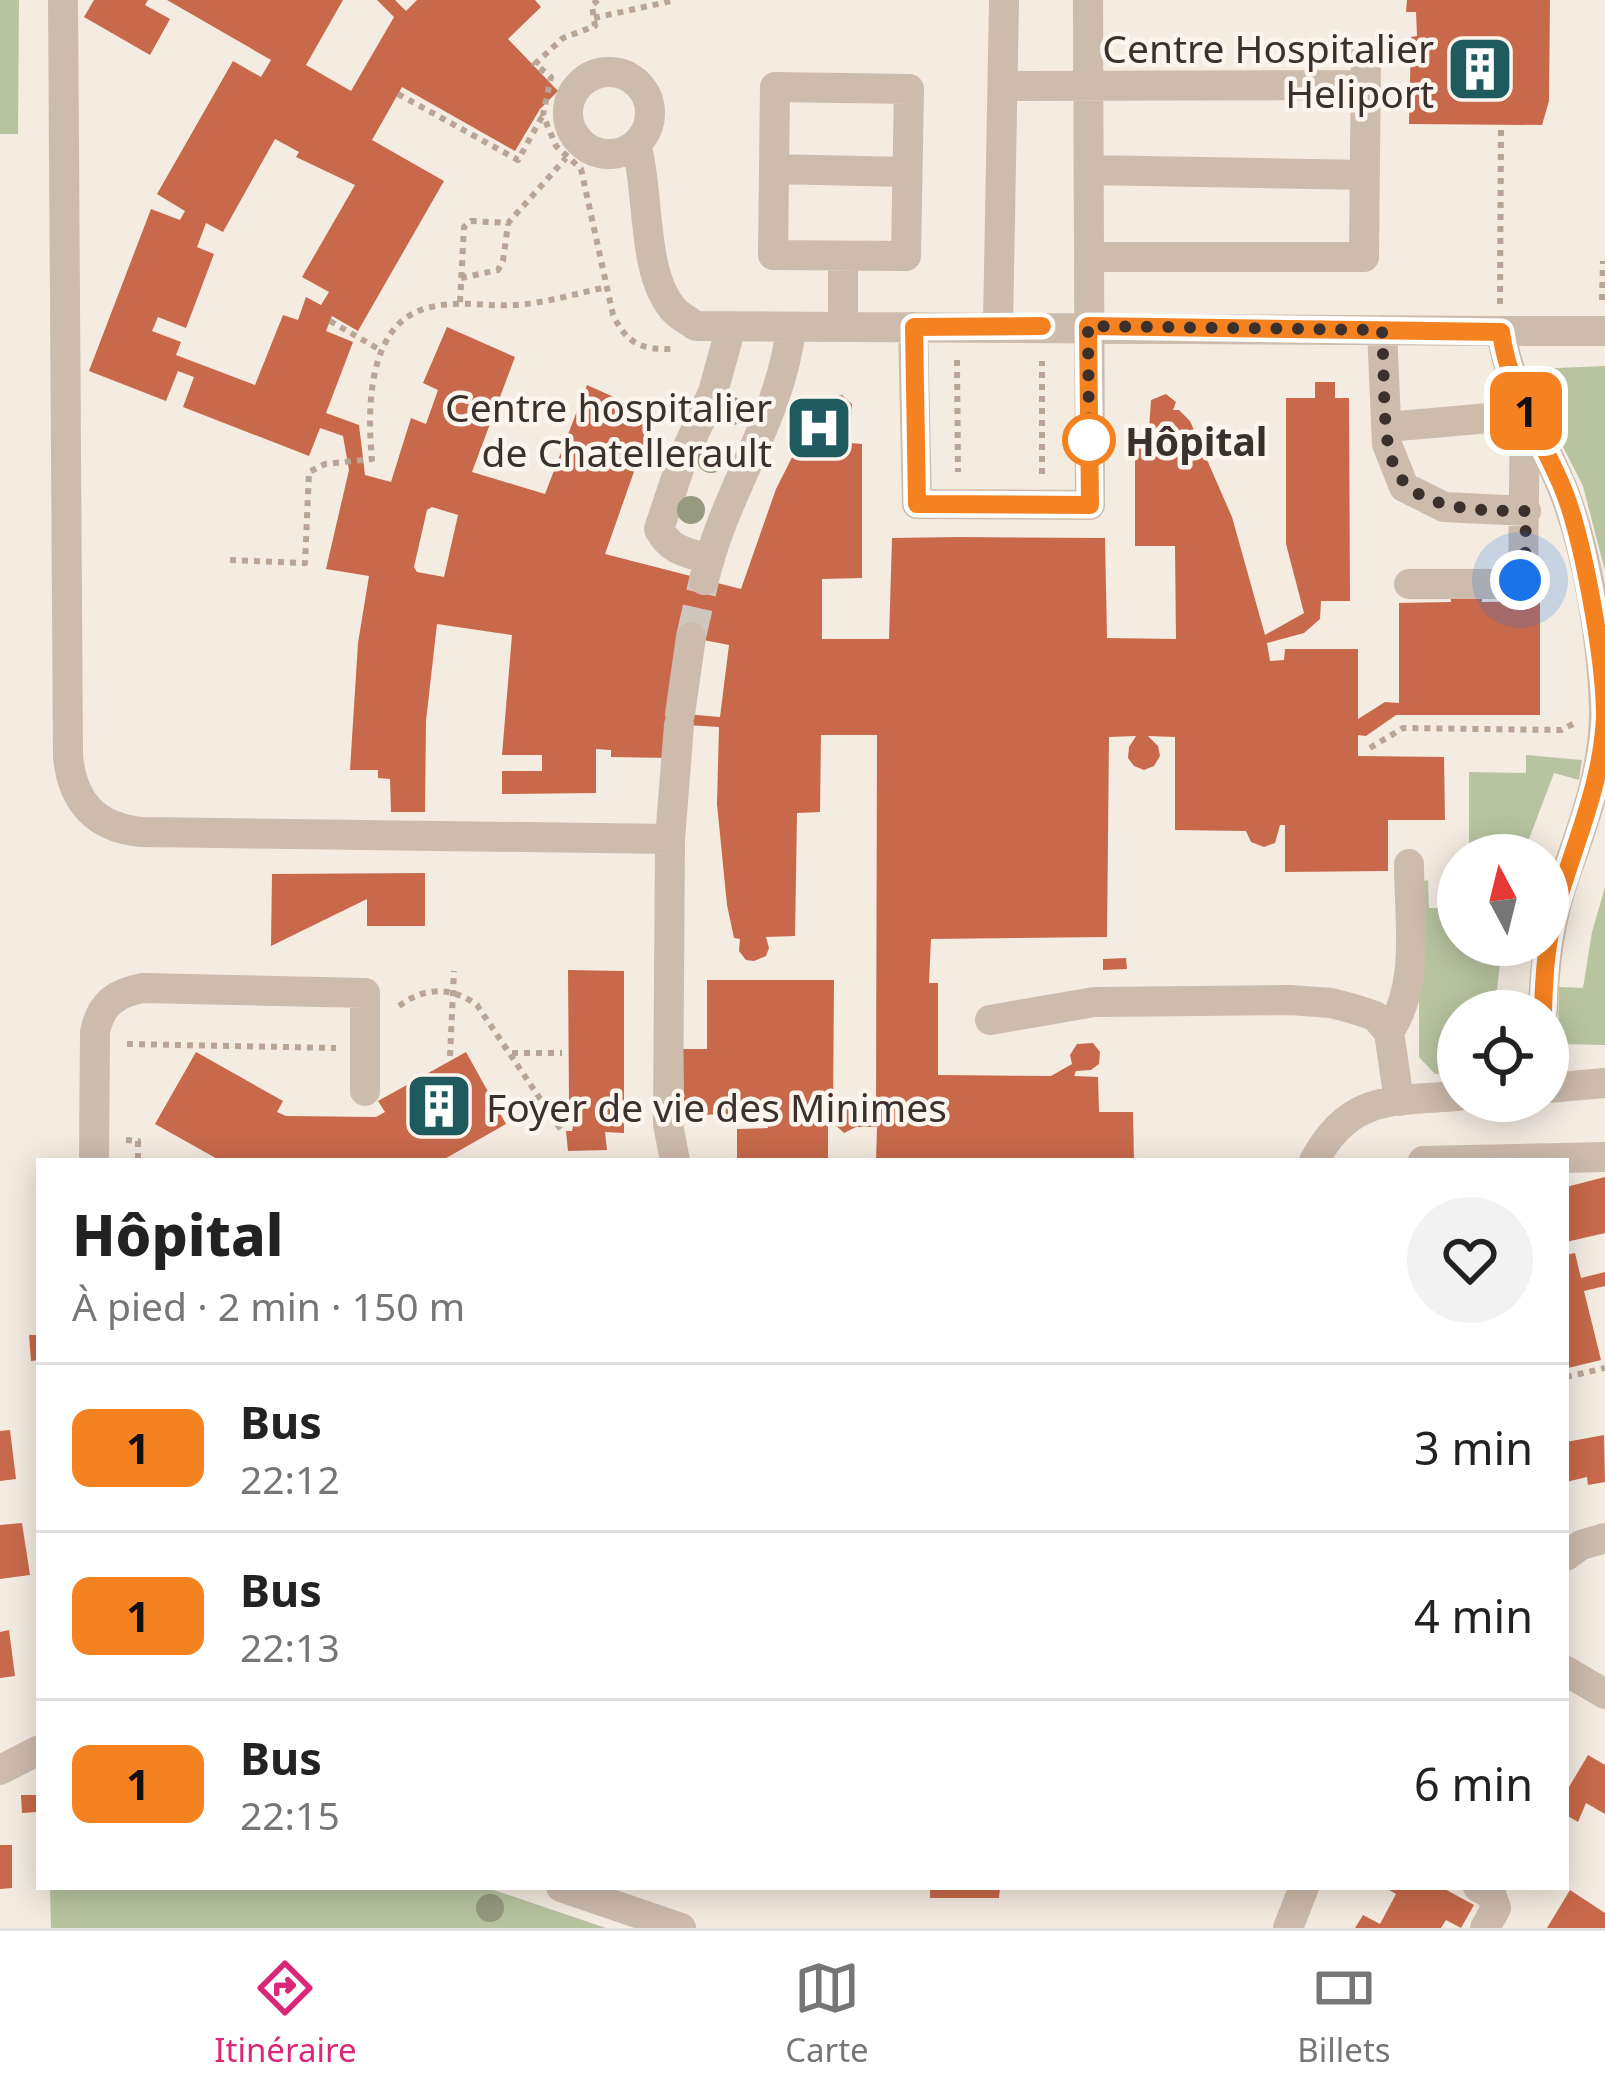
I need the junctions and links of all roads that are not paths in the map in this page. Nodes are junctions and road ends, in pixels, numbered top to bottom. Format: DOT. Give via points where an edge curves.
graph roads {
  1 [pos="63,0"];
  2 [pos="1004,0"];
  3 [pos="1088,0"];
  4 [pos="1366,53"];
  5 [pos="1088,85"];
  6 [pos="1003,86"];
  7 [pos="1366,86"];
  8 [pos="636,144"];
  9 [pos="774,170"];
  10 [pos="1089,170"];
  11 [pos="908,172"];
  12 [pos="1365,176"];
  13 [pos="843,256"];
  14 [pos="1090,257"];
  15 [pos="998,326"];
  16 [pos="1088,326"];
  17 [pos="731,327"];
  18 [pos="843,327"];
  19 [pos="914,327"];
  20 [pos="791,328"];
  21 [pos="1382,330"];
  22 [pos="1605,331"];
  23 [pos="1501,332"];
  24 [pos="1525,409"];
  25 [pos="1387,428"];
  26 [pos="1526,511"];
  27 [pos="1408,584"];
  28 [pos="692,637"];
  29 [pos="1605,716"];
  30 [pos="670,839"];
  31 [pos="1409,864"];
  32 [pos="1544,990"];
  33 [pos="990,1020"];
  34 [pos="1389,1032"];
  35 [pos="1605,1083"];
  36 [pos="1569,1086"];
  37 [pos="364,1091"];
  38 [pos="1437,1098"];
  39 [pos="1399,1101"];
  40 [pos="104,1150"];
  41 [pos="1605,1157"];
  42 [pos="674,1158"];
  43 [pos="1316,1158"];
  44 [pos="1560,1158"];
  45 [pos="1605,1538"];
  46 [pos="1569,1554"];
  47 [pos="1569,1673"];
  48 [pos="1605,1694"];
  49 [pos="36,1751"];
  50 [pos="0,1769"];
  51 [pos="571,1890"];
  52 [pos="1303,1890"];
  53 [pos="1484,1890"];
  54 [pos="639,1910"];
  55 [pos="681,1928"];
  56 [pos="1288,1928"];
  57 [pos="1486,1928"];
  1 -- 30 [label="street" via="68,756 88,811 112,828 142,832"];
  2 -- 6 [label="street"];
  3 -- 5 [label="street"];
  4 -- 7 [label="street"];
  5 -- 6 [label="street"];
  5 -- 7 [label="street"];
  5 -- 10 [label="street"];
  6 -- 15 [label="street"];
  7 -- 12 [label="street"];
  8 -- 17 [label="street" via="661,287 696,326"];
  9 -- 11 [label="street"];
  9 -- 11 [label="street" via="775,87 909,89"];
  9 -- 13 [label="street" via="773,254"];
  10 -- 12 [label="street"];
  10 -- 14 [label="street"];
  11 -- 13 [label="street" via="906,256"];
  12 -- 14 [label="street" via="1364,257"];
  13 -- 18 [label="street"];
  14 -- 16 [label="street"];
  15 -- 16 [label="street"];
  15 -- 19 [label="street"];
  16 -- 19 [label="street" via="1090,505 917,504"];
  16 -- 21 [label="street"];
  17 -- 20 [label="street"];
  17 -- 20 [label="street" via="659,530 707,569 781,386"];
  18 -- 19 [label="street"];
  18 -- 20 [label="street"];
  21 -- 23 [label="street"];
  21 -- 25 [label="street"];
  22 -- 23 [label="street"];
  23 -- 24 [label="street"];
  24 -- 25 [label="street"];
  24 -- 26 [label="street"];
  24 -- 29 [label="street" via="1575,521"];
  25 -- 26 [label="street" via="1394,470 1422,499"];
  26 -- 27 [label="street" via="1518,581"];
  28 -- 30 [label="street"];
  29 -- 32 [label="street" via="1599,771 1554,917"];
  30 -- 42 [label="street"];
  31 -- 34 [label="street" via="1409,984"];
  33 -- 34 [label="street" via="1094,1002 1290,1000 1354,1009"];
  34 -- 39 [label="street"];
  35 -- 36 [label="street"];
  37 -- 40 [label="street" via="365,993 125,992 99,1014 95,1031"];
  38 -- 39 [label="street"];
  39 -- 43 [label="street" via="1351,1114"];
  41 -- 44 [label="street"];
  45 -- 46 [label="street"];
  47 -- 48 [label="street"];
  49 -- 50 [label="street"];
  51 -- 54 [label="street"];
  52 -- 56 [label="street"];
  53 -- 57 [label="street" via="1496,1908"];
  54 -- 55 [label="street"];
}
